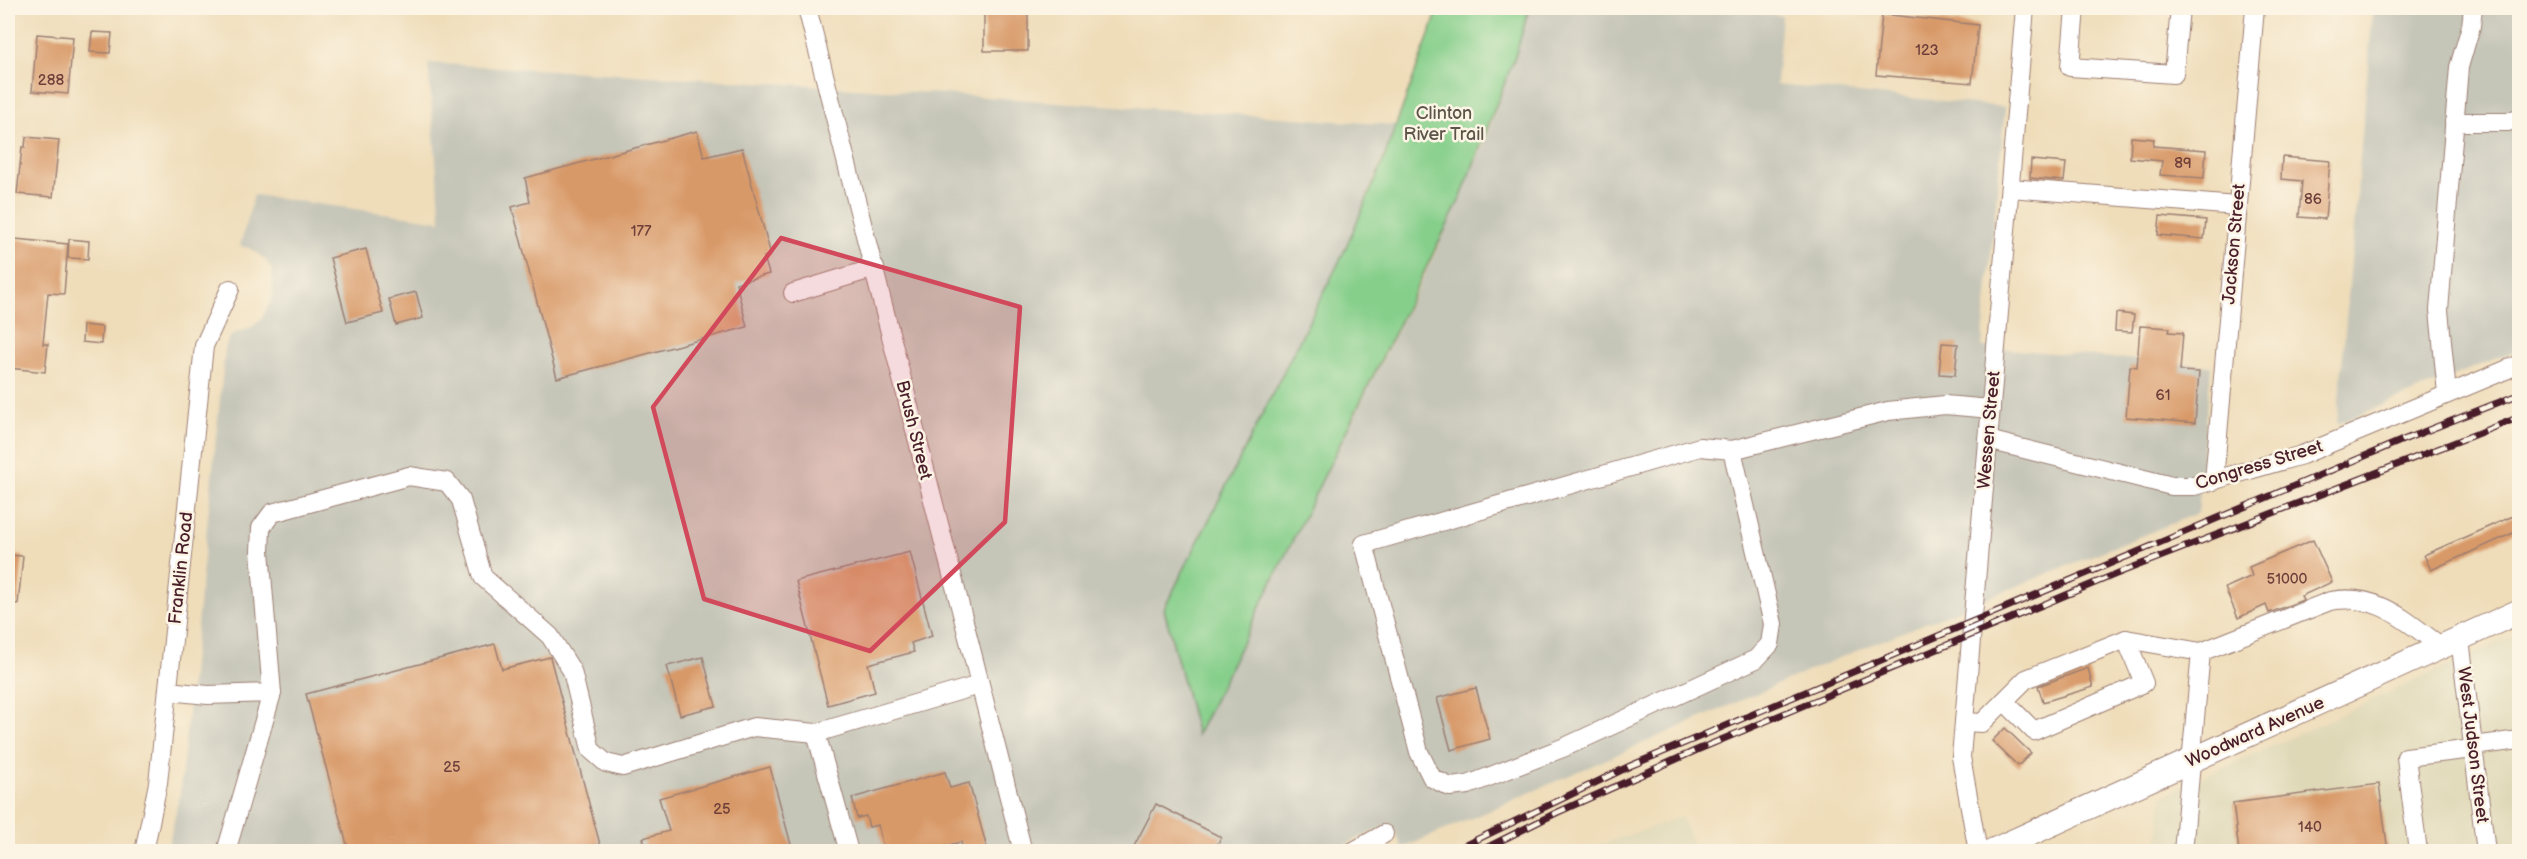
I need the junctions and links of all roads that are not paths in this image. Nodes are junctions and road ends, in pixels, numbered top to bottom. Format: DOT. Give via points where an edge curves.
graph roads {
  1 [pos="807,8"];
  2 [pos="2025,8"];
  3 [pos="2075,8"];
  4 [pos="2180,8"];
  5 [pos="2255,8"];
  6 [pos="2473,8"];
  7 [pos="2520,117"];
  8 [pos="2454,122"];
  9 [pos="2010,188"];
  10 [pos="2237,206"];
  11 [pos="875,268"];
  12 [pos="230,289"];
  13 [pos="793,293"];
  14 [pos="2520,364"];
  15 [pos="2447,394"];
  16 [pos="1991,409"];
  17 [pos="1988,440"];
  18 [pos="1732,450"];
  19 [pos="2214,481"];
  20 [pos="2520,611"];
  21 [pos="2126,639"];
  22 [pos="2451,643"];
  23 [pos="2201,652"];
  24 [pos="979,685"];
  25 [pos="168,691"];
  26 [pos="272,693"];
  27 [pos="2004,701"];
  28 [pos="1964,722"];
  29 [pos="816,733"];
  30 [pos="2520,740"];
  31 [pos="2473,747"];
  32 [pos="2192,760"];
  33 [pos="1384,834"];
  34 [pos="144,852"];
  35 [pos="226,852"];
  36 [pos="849,852"];
  37 [pos="1023,852"];
  38 [pos="1352,852"];
  39 [pos="1978,852"];
  40 [pos="1990,852"];
  41 [pos="2183,852"];
  42 [pos="2418,852"];
  43 [pos="2486,852"];
  1 -- 11 [label="street, Brush Street"];
  2 -- 9 [label="street, Wessen Street"];
  3 -- 4 [label="street" via="2070,67 2174,74"];
  5 -- 10 [label="street, Jackson Street"];
  6 -- 8 [label="street" via="2459,67"];
  7 -- 8 [label="street" via="2508,122"];
  8 -- 15 [label="street" via="2439,310"];
  9 -- 10 [label="street"];
  9 -- 16 [label="street, Wessen Street"];
  10 -- 19 [label="street, Jackson Street"];
  11 -- 13 [label="street"];
  11 -- 24 [label="street, Brush Street"];
  12 -- 25 [label="street, Franklin Road" via="204,346"];
  14 -- 15 [label="street, Congress Street"];
  15 -- 19 [label="street, Congress Street" via="2302,455"];
  16 -- 17 [label="street, Wessen Street"];
  16 -- 18 [label="street" via="1945,405 1888,411"];
  17 -- 19 [label="street, Congress Street" via="2172,486 2184,488"];
  17 -- 28 [label="street, Wessen Street"];
  18 -- 18 [label="street" via="1773,624 1770,644 1756,659 1565,747 1468,785 1450,787 1432,778 1419,752 1364,544 1700,447"];
  20 -- 22 [label="main road, Woodward Avenue"];
  21 -- 23 [label="street"];
  21 -- 27 [label="street" via="2026,679"];
  21 -- 27 [label="street" via="2144,683 2034,731"];
  22 -- 23 [label="street" via="2391,611 2350,597 2330,601"];
  22 -- 31 [label="street, West Judson Street"];
  22 -- 32 [label="main road, Woodward Avenue"];
  23 -- 32 [label="street"];
  24 -- 29 [label="street"];
  24 -- 37 [label="street, Brush Street"];
  25 -- 26 [label="street" via="208,695"];
  25 -- 34 [label="street, Franklin Road" via="158,783"];
  26 -- 29 [label="street" via="261,528 272,513 409,476 447,482 461,500 483,577 550,636 572,672 591,750 606,763 623,767 754,728"];
  26 -- 35 [label="street"];
  27 -- 28 [label="street" via="1982,723"];
  28 -- 39 [label="street, Wessen Street" via="1961,757"];
  29 -- 36 [label="street"];
  30 -- 31 [label="street"];
  31 -- 42 [label="street" via="2406,757"];
  31 -- 43 [label="street, West Judson Street"];
  32 -- 40 [label="main road, Woodward Avenue"];
  32 -- 41 [label="street"];
  33 -- 38 [label="street"];
}
